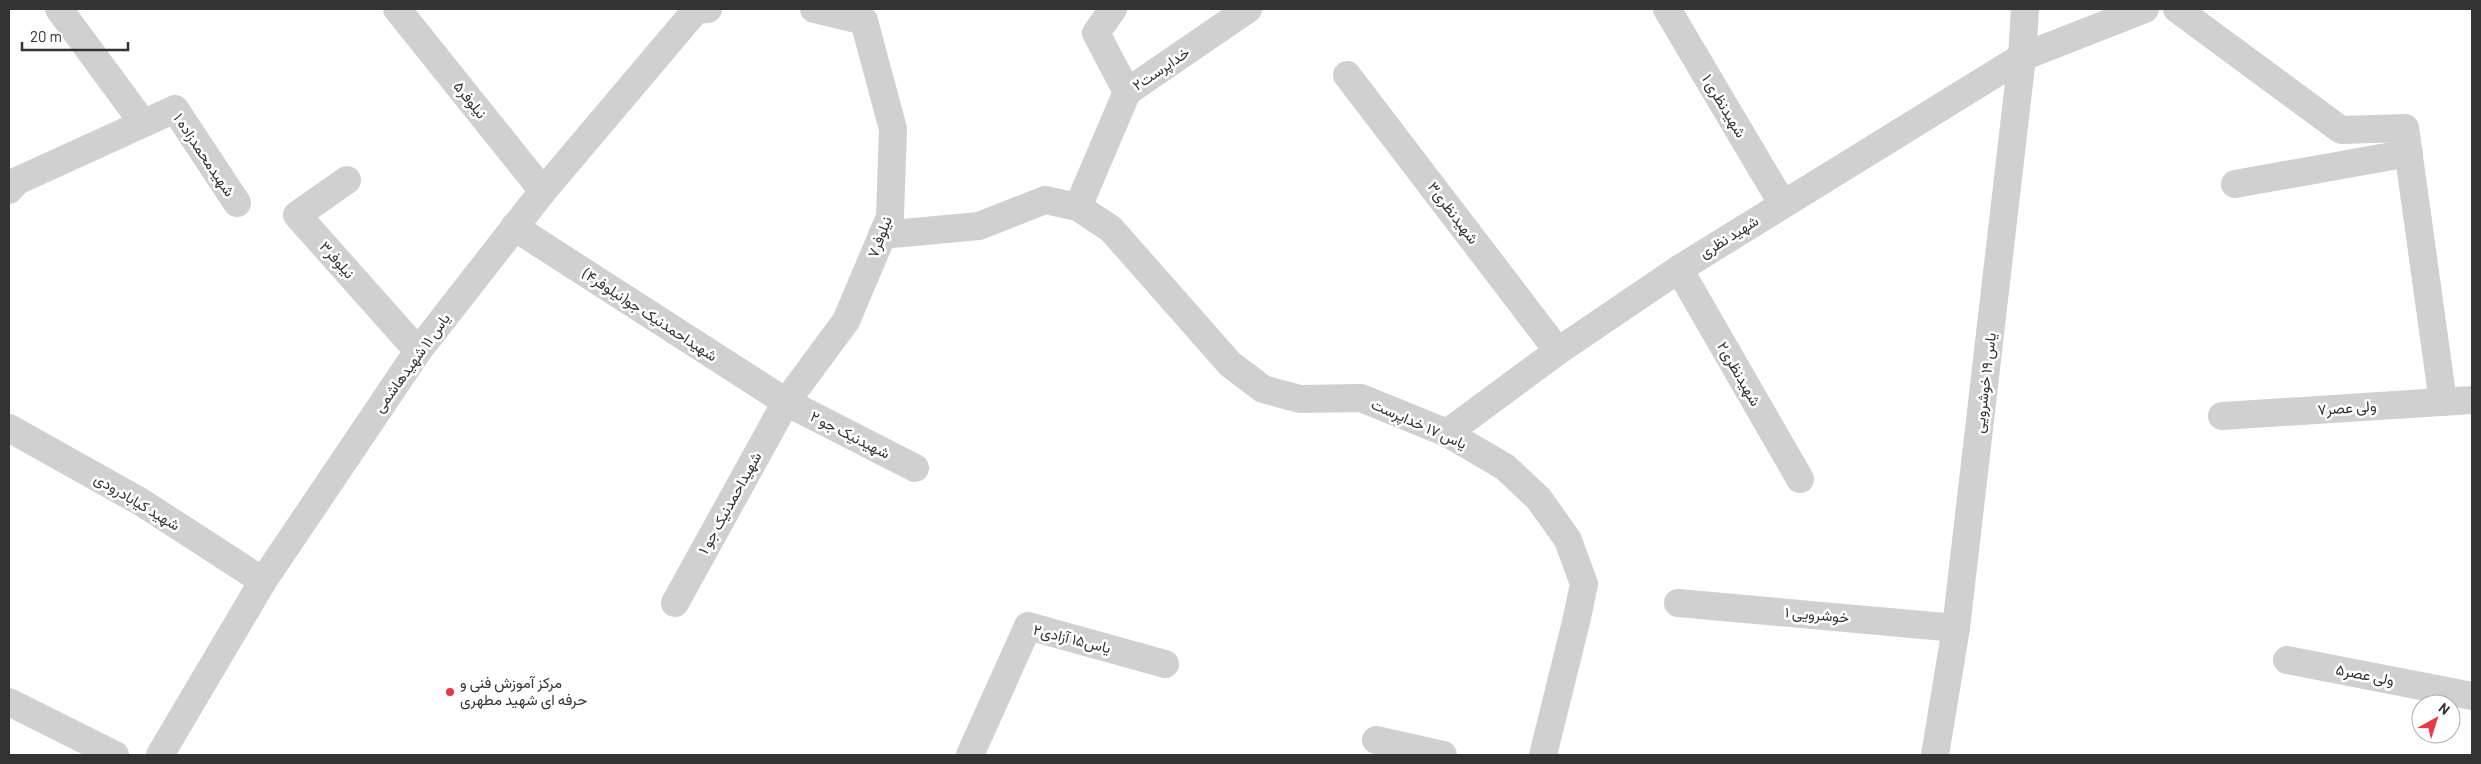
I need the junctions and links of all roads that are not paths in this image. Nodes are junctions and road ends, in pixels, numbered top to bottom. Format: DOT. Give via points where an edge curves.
graph roads {
  1 [pos="59,9"];
  2 [pos="397,9"];
  3 [pos="700,9"];
  4 [pos="814,9"];
  5 [pos="1113,9"];
  6 [pos="1248,9"];
  7 [pos="1667,9"];
  8 [pos="2025,9"];
  9 [pos="2145,9"];
  10 [pos="2177,9"];
  11 [pos="866,15"];
  12 [pos="2022,57"];
  13 [pos="1347,75"];
  14 [pos="1127,92"];
  15 [pos="143,124"];
  16 [pos="2409,153"];
  17 [pos="347,180"];
  18 [pos="2234,184"];
  19 [pos="9,190"];
  20 [pos="543,191"];
  21 [pos="237,203"];
  22 [pos="1782,204"];
  23 [pos="1078,208"];
  24 [pos="514,227"];
  25 [pos="882,235"];
  26 [pos="1678,269"];
  27 [pos="418,351"];
  28 [pos="1558,351"];
  29 [pos="2472,400"];
  30 [pos="786,402"];
  31 [pos="2443,402"];
  32 [pos="2222,416"];
  33 [pos="9,428"];
  34 [pos="1447,434"];
  35 [pos="915,468"];
  36 [pos="1800,478"];
  37 [pos="263,581"];
  38 [pos="675,603"];
  39 [pos="1678,603"];
  40 [pos="1956,628"];
  41 [pos="2287,660"];
  42 [pos="1165,664"];
  43 [pos="2472,696"];
  44 [pos="9,702"];
  45 [pos="1376,740"];
  46 [pos="115,755"];
  47 [pos="160,755"];
  48 [pos="970,755"];
  49 [pos="1443,755"];
  50 [pos="1543,755"];
  51 [pos="1935,755"];
  1 -- 15 [label="street"];
  2 -- 20 [label="street, نیلوفر۵"];
  3 -- 20 [label="street, یاس ۱۱ شهیدهاشمی"];
  4 -- 11 [label="street"];
  5 -- 14 [label="street" via="1096,33"];
  6 -- 14 [label="street, خداپرست۲"];
  7 -- 22 [label="street, شهیدنظری ۱"];
  8 -- 12 [label="street, یاس ۱۹ خوشرویی"];
  9 -- 12 [label="street, شهید نظری"];
  10 -- 16 [label="street" via="2341,130 2405,128"];
  11 -- 25 [label="street, نیلوفر۷" via="893,129 890,217"];
  12 -- 22 [label="street, شهید نظری"];
  12 -- 40 [label="street, یاس ۱۹ خوشرویی"];
  13 -- 28 [label="street, شهیدنظری۳"];
  14 -- 23 [label="street, خداپرست۲"];
  15 -- 19 [label="street" via="18,180"];
  15 -- 21 [label="street, شهیدمحمدزاده ۱" via="174,109"];
  16 -- 18 [label="street"];
  16 -- 31 [label="street"];
  17 -- 27 [label="street, نیلوفر۳" via="297,214"];
  20 -- 24 [label="street, یاس ۱۱ شهیدهاشمی"];
  22 -- 26 [label="street, شهید نظری"];
  23 -- 25 [label="street, یاس ۱۷ خداپرست" via="1045,200 978,226"];
  23 -- 34 [label="street, یاس ۱۷ خداپرست" via="1111,229 1230,364 1263,389 1300,399 1361,398"];
  24 -- 27 [label="street, یاس ۱۱ شهیدهاشمی"];
  24 -- 30 [label="street, شهیداحمدنیک جو(نیلوفر۴)"];
  25 -- 30 [label="street, نیلوفر۷" via="846,321"];
  26 -- 28 [label="street, شهید نظری"];
  26 -- 36 [label="street, شهیدنظری۲"];
  27 -- 37 [label="street, یاس ۱۱ شهیدهاشمی"];
  28 -- 34 [label="street, شهید نظری"];
  29 -- 31 [label="street, ولی عصر۷"];
  30 -- 35 [label="street, شهیدنیک جو ۲"];
  30 -- 38 [label="street, شهیداحمدنیک جو ۱"];
  31 -- 32 [label="street, ولی عصر۷"];
  33 -- 37 [label="street, شهید کیابادرودی" via="141,502"];
  34 -- 50 [label="street, یاس ۱۷ خداپرست" via="1505,467 1539,499 1568,540 1584,584"];
  37 -- 47 [label="street, یاس ۱۱ شهیدهاشمی"];
  39 -- 40 [label="street, خوشرویی ۱"];
  40 -- 51 [label="street, یاس ۱۹ خوشرویی"];
  41 -- 43 [label="street, ولی عصر۵"];
  42 -- 48 [label="street, یاس۱۵ آزادی۲" via="1028,626"];
  44 -- 46 [label="street"];
  45 -- 49 [label="street"];
}
